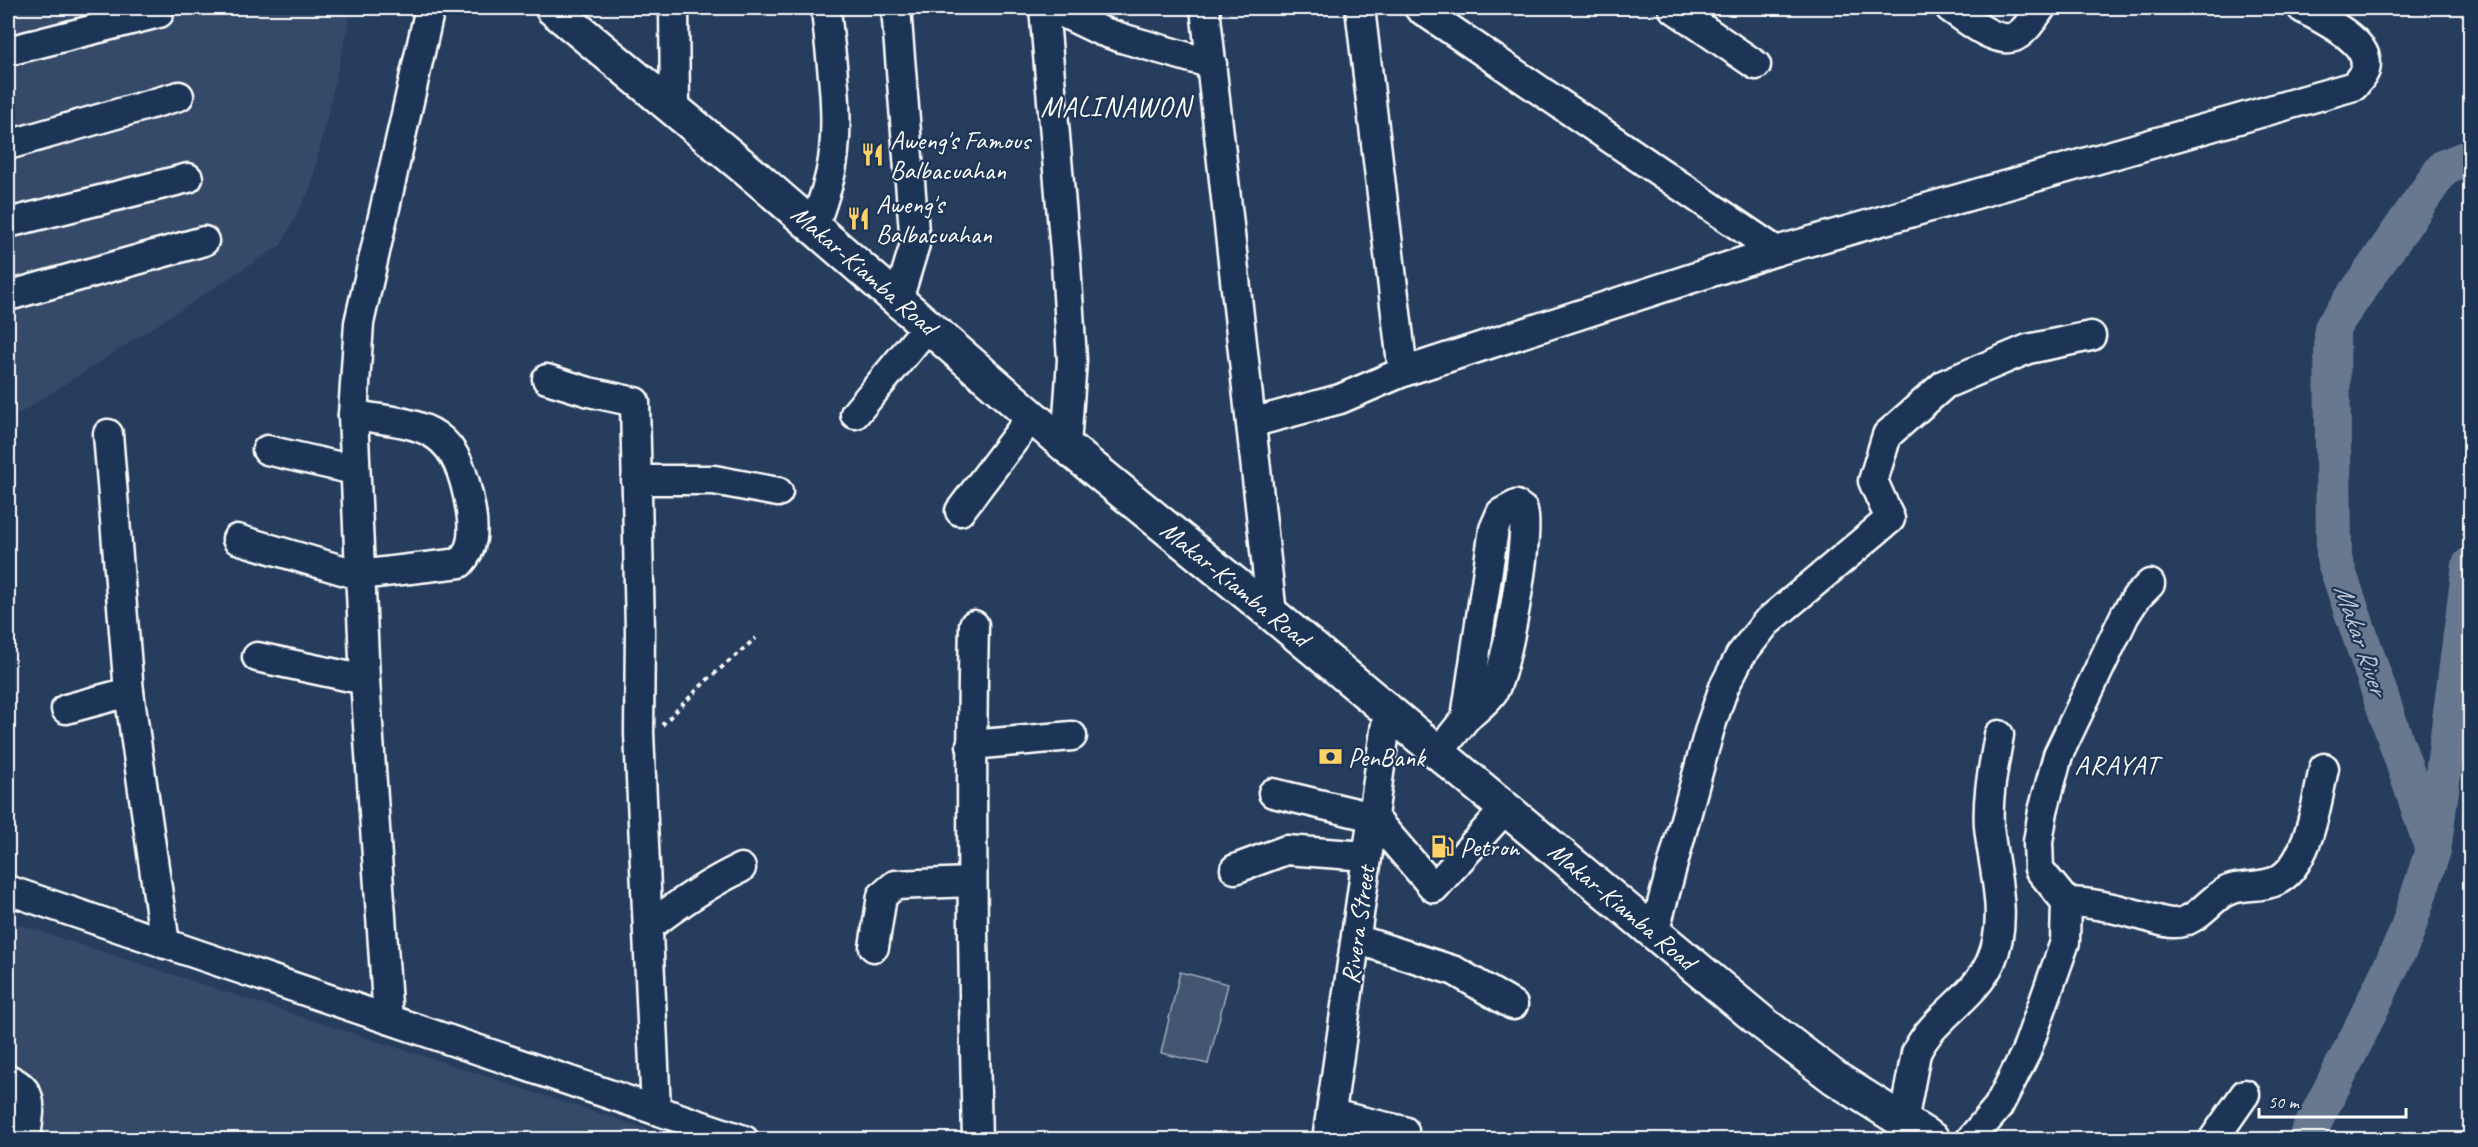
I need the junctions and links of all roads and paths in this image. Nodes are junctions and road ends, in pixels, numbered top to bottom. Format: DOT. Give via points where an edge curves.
graph roads {
  1 [pos="430,8"];
  2 [pos="674,8"];
  3 [pos="826,8"];
  4 [pos="896,8"];
  5 [pos="1044,8"];
  6 [pos="1053,8"];
  7 [pos="1205,8"];
  8 [pos="1360,8"];
  9 [pos="1419,8"];
  10 [pos="1673,8"];
  11 [pos="1950,8"];
  12 [pos="2041,8"];
  13 [pos="2302,8"];
  14 [pos="159,13"];
  15 [pos="569,13"];
  16 [pos="8,51"];
  17 [pos="1212,64"];
  18 [pos="1756,65"];
  19 [pos="179,96"];
  20 [pos="675,108"];
  21 [pos="8,145"];
  22 [pos="188,178"];
  23 [pos="8,223"];
  24 [pos="814,227"];
  25 [pos="204,241"];
  26 [pos="1776,251"];
  27 [pos="8,296"];
  28 [pos="898,300"];
  29 [pos="928,326"];
  30 [pos="2091,336"];
  31 [pos="1402,372"];
  32 [pos="547,379"];
  33 [pos="855,414"];
  34 [pos="353,415"];
  35 [pos="1032,416"];
  36 [pos="1251,423"];
  37 [pos="108,434"];
  38 [pos="1066,446"];
  39 [pos="267,450"];
  40 [pos="354,470"];
  41 [pos="636,480"];
  42 [pos="778,492"];
  43 [pos="960,511"];
  44 [pos="237,539"];
  45 [pos="359,575"];
  46 [pos="2150,584"];
  47 [pos="1272,614"];
  48 [pos="974,626"];
  49 [pos="756,638"];
  50 [pos="257,657"];
  51 [pos="365,680"];
  52 [pos="129,692"];
  53 [pos="66,709"];
  54 [pos="1388,710"];
  55 [pos="1466,718"];
  56 [pos="1999,735"];
  57 [pos="1072,736"];
  58 [pos="971,745"];
  59 [pos="640,747"];
  60 [pos="1438,753"];
  61 [pos="2324,768"];
  62 [pos="1273,794"];
  63 [pos="1505,809"];
  64 [pos="1373,817"];
  65 [pos="1367,856"];
  66 [pos="741,868"];
  67 [pos="1235,869"];
  68 [pos="971,882"];
  69 [pos="8,890"];
  70 [pos="2066,902"];
  71 [pos="648,927"];
  72 [pos="1654,933"];
  73 [pos="1356,939"];
  74 [pos="165,944"];
  75 [pos="874,947"];
  76 [pos="1513,1005"];
  77 [pos="388,1019"];
  78 [pos="8,1079"];
  79 [pos="2245,1094"];
  80 [pos="656,1110"];
  81 [pos="1903,1122"];
  82 [pos="1329,1127"];
  83 [pos="1404,1131"];
  84 [pos="26,1140"];
  85 [pos="744,1140"];
  86 [pos="977,1140"];
  87 [pos="1933,1140"];
  88 [pos="1970,1140"];
  89 [pos="2213,1140"];
  1 -- 34 [label="street" via="358,323"];
  2 -- 20 [label="street"];
  3 -- 24 [label="street" via="835,106 834,152"];
  4 -- 28 [label="street" via="915,244"];
  5 -- 38 [label="street" via="1072,360"];
  6 -- 17 [label="street" via="1117,37"];
  7 -- 17 [label="street"];
  8 -- 31 [label="street"];
  9 -- 26 [label="street"];
  10 -- 18 [label="street"];
  11 -- 12 [label="street" via="1989,34 2003,38 2015,37"];
  13 -- 26 [label="street" via="2359,45 2366,57 2364,71 2354,86"];
  14 -- 16 [label="street"];
  15 -- 20 [label="main road, Makar-Kiamba Road"];
  17 -- 36 [label="street"];
  19 -- 21 [label="street"];
  20 -- 24 [label="main road, Makar-Kiamba Road"];
  22 -- 23 [label="street"];
  24 -- 28 [label="main road, Makar-Kiamba Road"];
  25 -- 27 [label="street"];
  26 -- 31 [label="street"];
  28 -- 29 [label="main road, Makar-Kiamba Road"];
  29 -- 33 [label="street"];
  29 -- 35 [label="main road, Makar-Kiamba Road"];
  30 -- 72 [label="street" via="2028,349 1945,384 1887,435 1873,481 1890,519 1766,623 1740,656 1724,687"];
  31 -- 36 [label="street" via="1340,399"];
  32 -- 41 [label="street" via="635,402"];
  34 -- 40 [label="street"];
  34 -- 45 [label="street" via="423,427 444,441 455,454 466,483 473,523 468,555 460,563"];
  35 -- 38 [label="main road, Makar-Kiamba Road"];
  35 -- 43 [label="street"];
  36 -- 47 [label="street"];
  37 -- 52 [label="street"];
  38 -- 47 [label="main road, Makar-Kiamba Road"];
  39 -- 40 [label="street"];
  40 -- 45 [label="street"];
  41 -- 42 [label="street" via="714,480"];
  41 -- 59 [label="street"];
  44 -- 45 [label="street"];
  45 -- 51 [label="street"];
  46 -- 70 [label="street" via="2118,627 2058,755 2043,811 2039,869"];
  47 -- 54 [label="main road, Makar-Kiamba Road"];
  48 -- 58 [label="street"];
  49 -- 59 [label="path" via="705,681"];
  50 -- 51 [label="street"];
  51 -- 77 [label="street"];
  52 -- 53 [label="street"];
  52 -- 74 [label="street"];
  54 -- 60 [label="main road, Makar-Kiamba Road"];
  54 -- 64 [label="street, Rivera Street"];
  55 -- 55 [label="street" via="1492,692 1501,672 1525,533 1523,510 1516,505 1501,513 1494,529"];
  55 -- 60 [label="street"];
  56 -- 81 [label="street" via="1989,824 2000,905 1996,946 1976,985 1921,1043"];
  57 -- 58 [label="street"];
  58 -- 68 [label="street"];
  59 -- 71 [label="street"];
  60 -- 63 [label="main road, Makar-Kiamba Road"];
  61 -- 70 [label="street" via="2307,845 2277,881 2224,892 2192,918 2173,923 2098,905"];
  62 -- 64 [label="street"];
  63 -- 64 [label="street" via="1434,888"];
  63 -- 72 [label="main road, Makar-Kiamba Road"];
  64 -- 65 [label="street, Rivera Street"];
  65 -- 67 [label="street" via="1286,850"];
  65 -- 73 [label="street, Rivera Street"];
  66 -- 71 [label="street" via="710,883"];
  68 -- 75 [label="street" via="895,885 882,896"];
  68 -- 86 [label="street"];
  69 -- 74 [label="street"];
  70 -- 88 [label="street" via="2065,942 2026,1052 1998,1107"];
  71 -- 80 [label="street"];
  72 -- 81 [label="main road, Makar-Kiamba Road" via="1835,1078"];
  73 -- 76 [label="street" via="1455,971"];
  73 -- 82 [label="street, Rivera Street"];
  74 -- 77 [label="street"];
  77 -- 80 [label="street"];
  78 -- 84 [label="street" via="27,1091"];
  79 -- 89 [label="street"];
  80 -- 85 [label="street"];
  81 -- 87 [label="main road, Makar-Kiamba Road"];
  82 -- 83 [label="street"];
}
